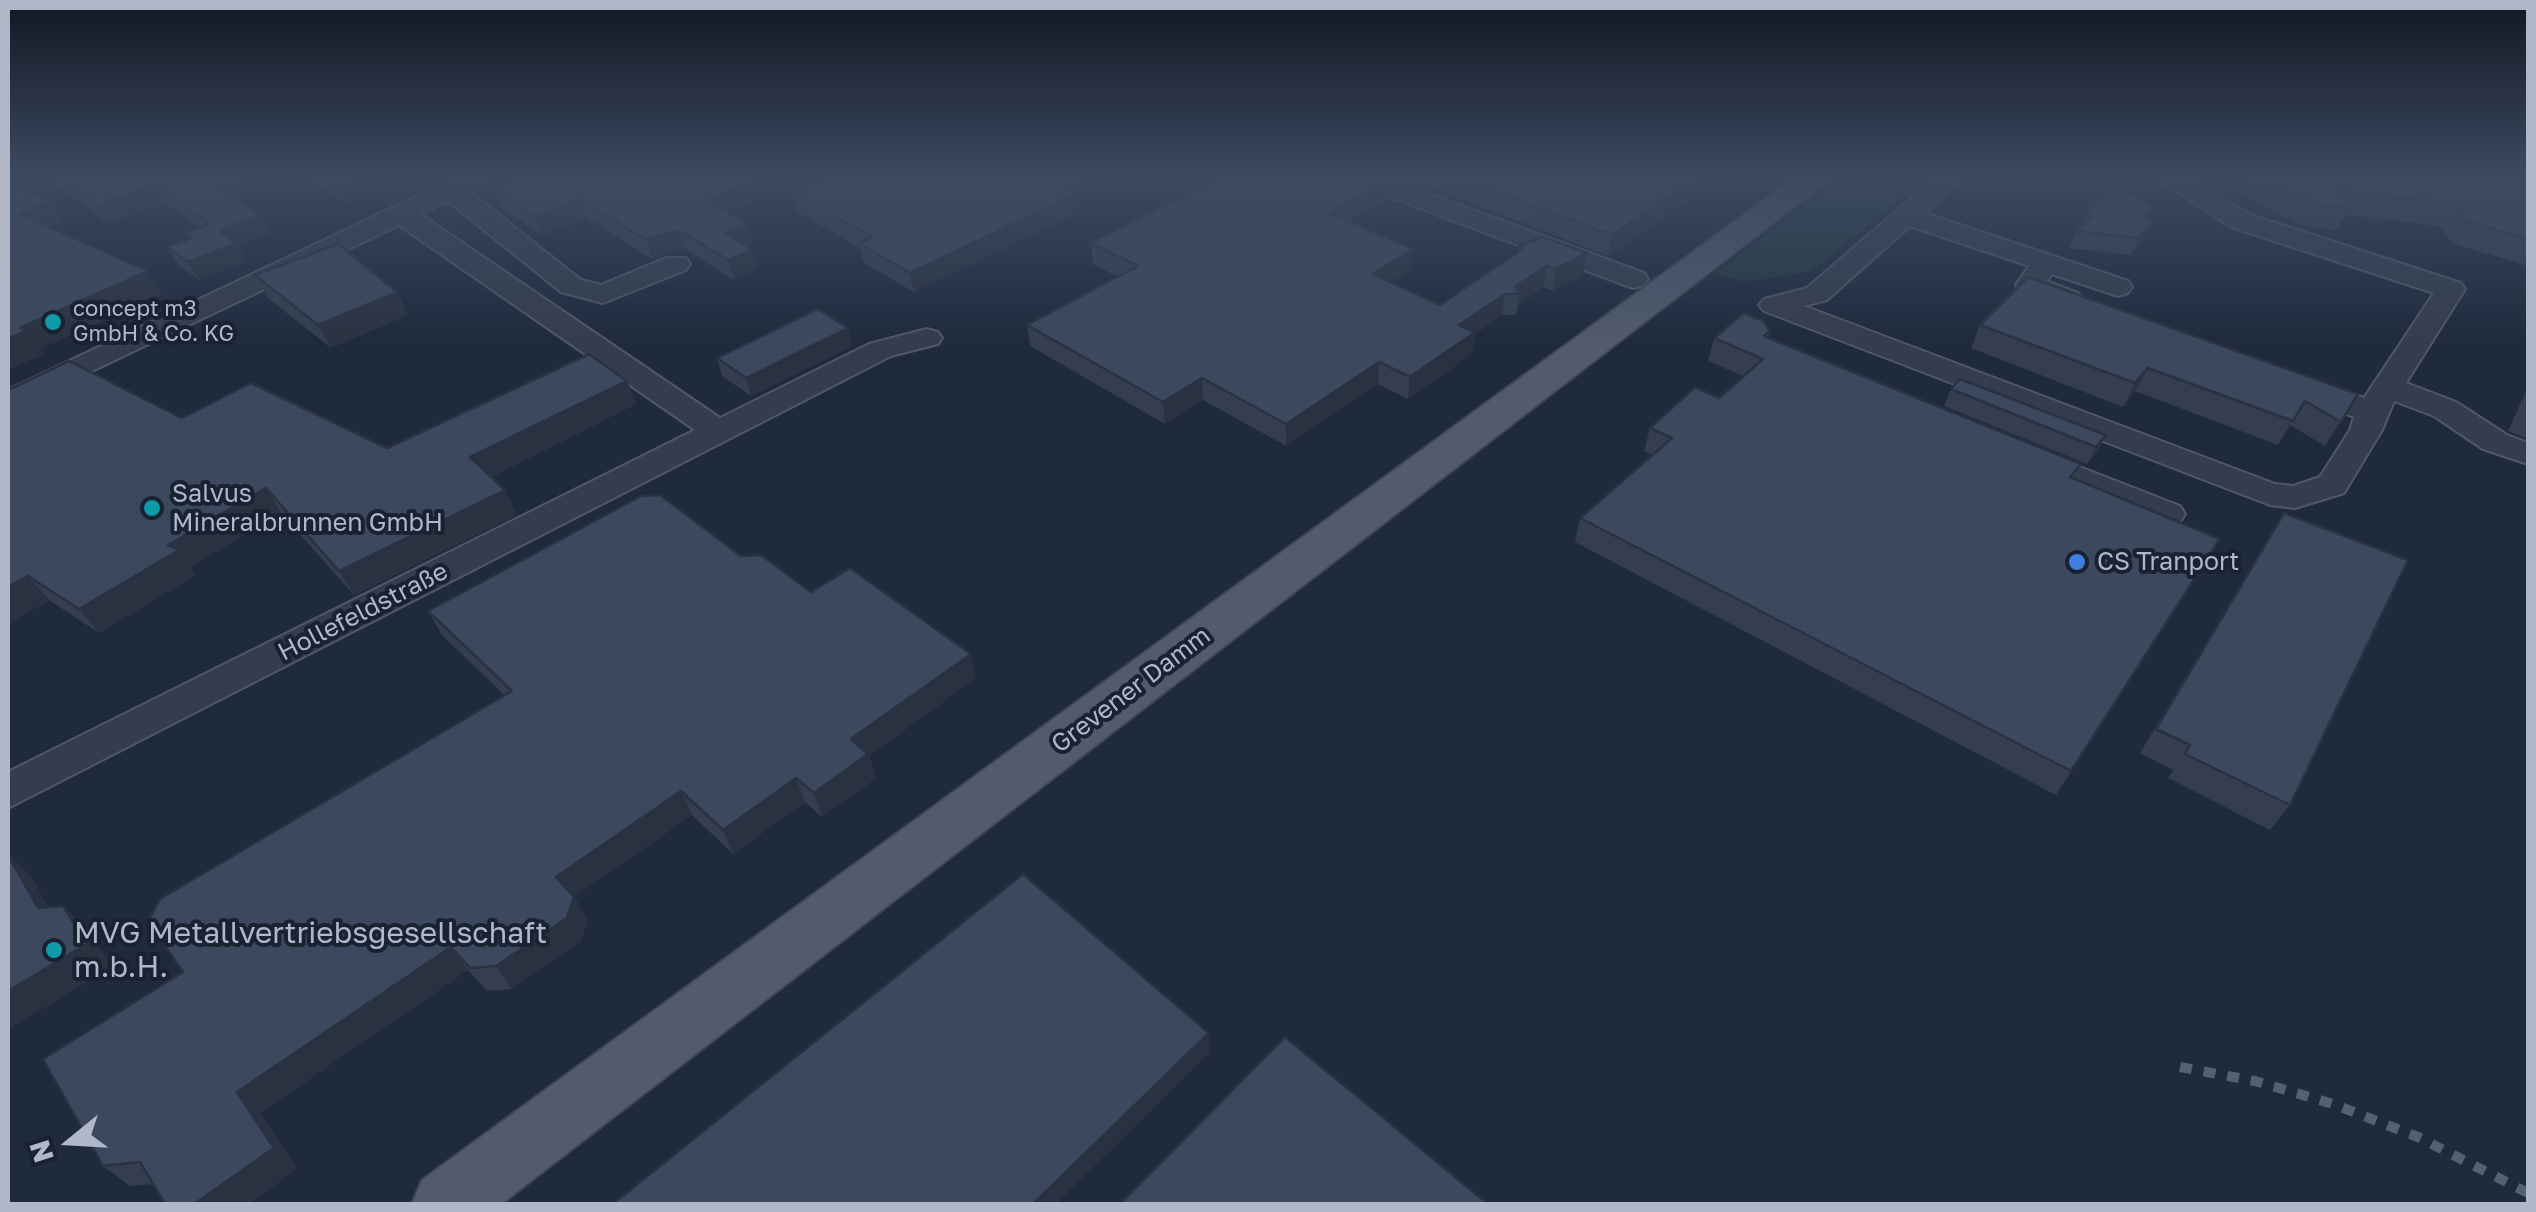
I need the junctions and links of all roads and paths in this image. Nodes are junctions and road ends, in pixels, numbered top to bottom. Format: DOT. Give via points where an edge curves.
graph roads {
  1 [pos="359,233"];
  2 [pos="428,233"];
  3 [pos="503,233"];
  4 [pos="1509,233"];
  5 [pos="1743,233"];
  6 [pos="1887,233"];
  7 [pos="1955,233"];
  8 [pos="2277,233"];
  9 [pos="676,264"];
  10 [pos="1634,279"];
  11 [pos="2119,303"];
  12 [pos="928,338"];
  13 [pos="2282,379"];
  14 [pos="2378,399"];
  15 [pos="8,402"];
  16 [pos="719,432"];
  17 [pos="1990,441"];
  18 [pos="2528,454"];
  19 [pos="2168,514"];
  20 [pos="8,792"];
  21 [pos="446,1204"];
  1 -- 15 [label="street"];
  2 -- 16 [label="street"];
  3 -- 9 [label="street" via="571,286 603,294"];
  4 -- 10 [label="street"];
  5 -- 21 [label="main road, Grevener Damm"];
  6 -- 14 [label="street" via="1816,294 1771,319 2270,494 2296,497 2332,484"];
  7 -- 11 [label="street" via="2045,263 2030,286"];
  8 -- 14 [label="street" via="2450,289"];
  12 -- 16 [label="street, Hollefeldstraße" via="880,350"];
  13 -- 14 [label="street"];
  14 -- 18 [label="street" via="2445,409"];
  16 -- 20 [label="street, Hollefeldstraße"];
  17 -- 19 [label="street"];
}
